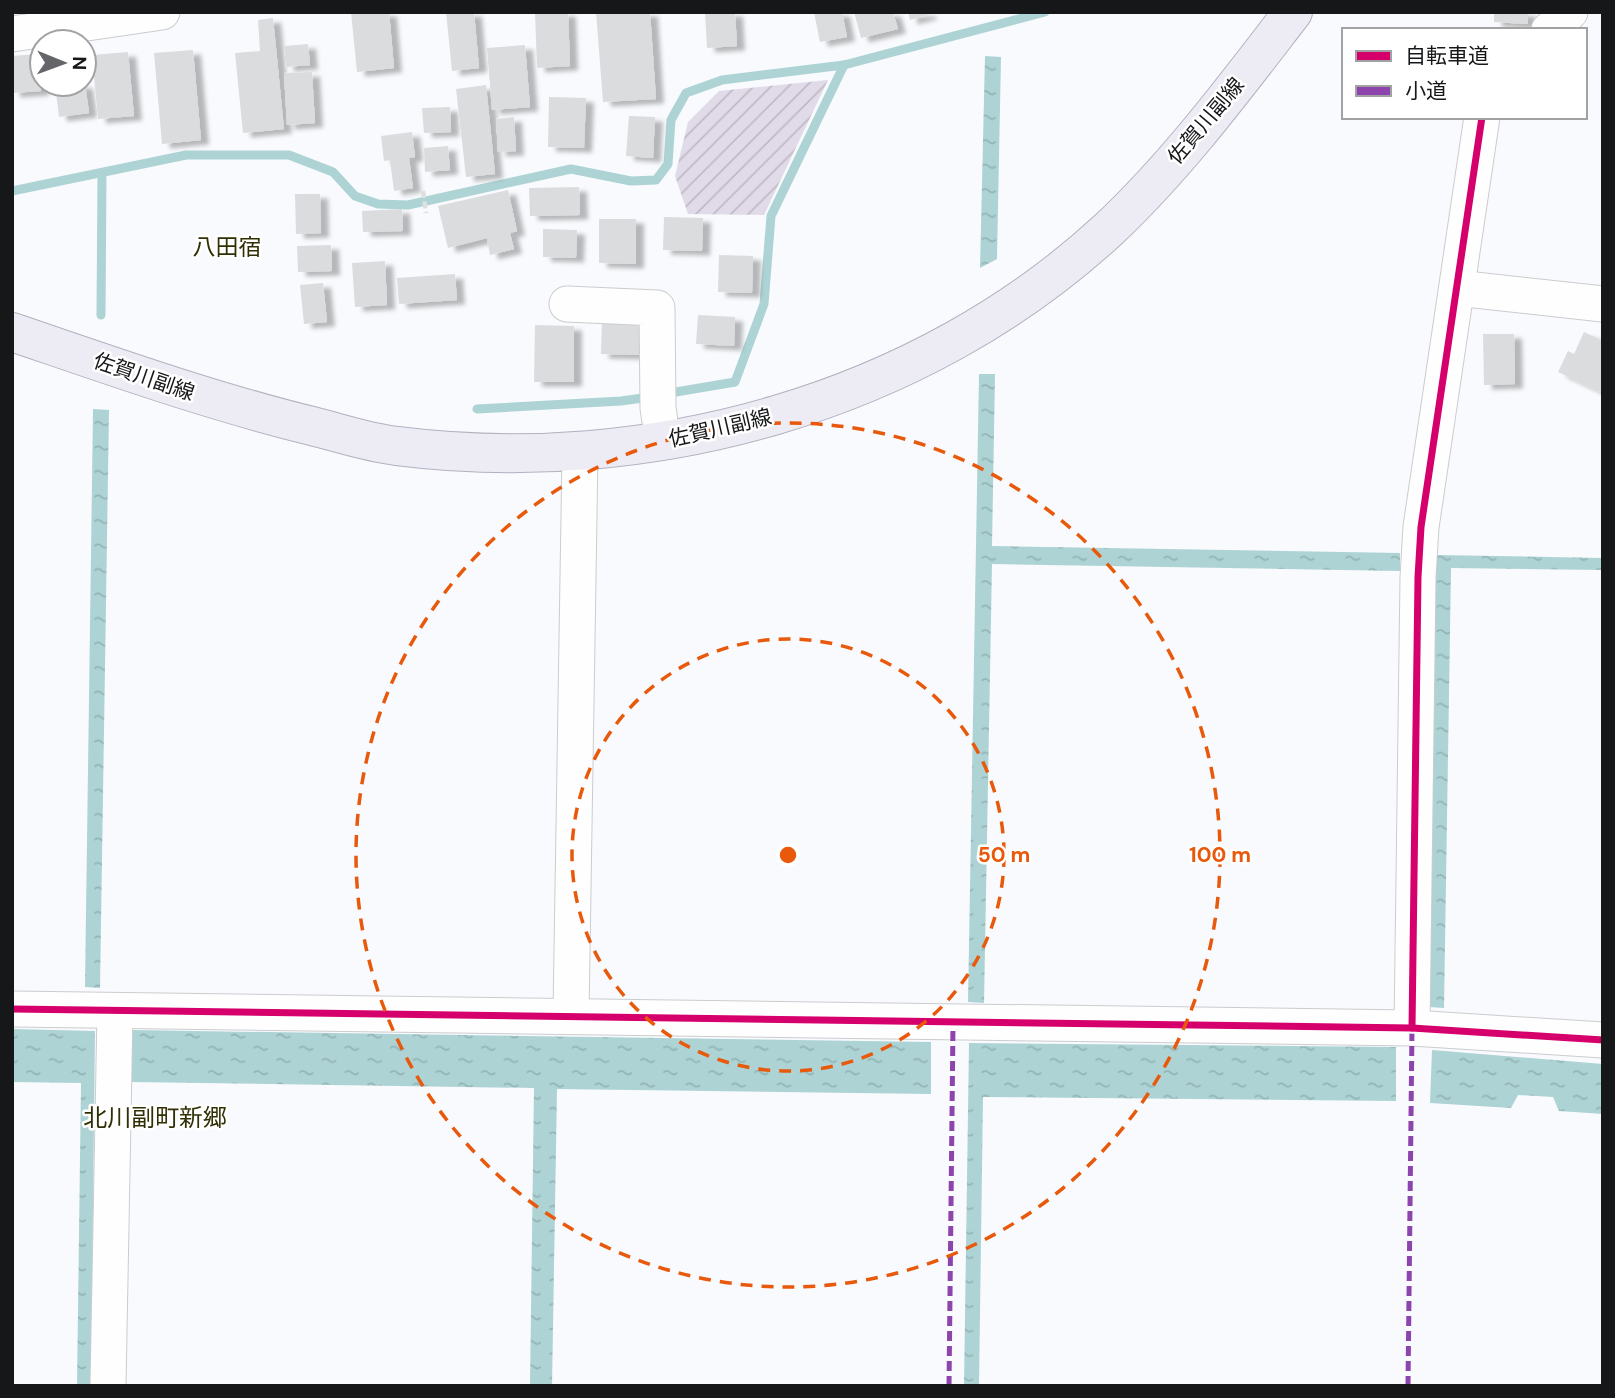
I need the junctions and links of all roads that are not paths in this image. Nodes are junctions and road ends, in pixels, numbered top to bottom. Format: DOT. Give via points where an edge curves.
graph roads {
  1 [pos="162,12"];
  2 [pos="1293,12"];
  3 [pos="1570,12"];
  4 [pos="1551,28"];
  5 [pos="12,34"];
  6 [pos="1482,119"];
  7 [pos="1457,288"];
  8 [pos="567,304"];
  9 [pos="1603,304"];
  10 [pos="12,332"];
  11 [pos="660,410"];
  12 [pos="580,453"];
  13 [pos="12,1009"];
  14 [pos="98,1011"];
  15 [pos="571,1014"];
  16 [pos="1412,1028"];
  17 [pos="1603,1040"];
  18 [pos="108,1386"];
  1 -- 5 [label="street"];
  2 -- 11 [label="main road, 佐賀川副線" via="1196,137 1110,228 1038,288 951,342 865,384 766,420"];
  3 -- 4 [label="street"];
  6 -- 7 [label="street"];
  7 -- 9 [label="street"];
  7 -- 16 [label="street" via="1421,527"];
  8 -- 11 [label="street" via="657,308"];
  10 -- 12 [label="main road, 佐賀川副線" via="228,405 394,446 474,453"];
  11 -- 12 [label="main road, 佐賀川副線"];
  12 -- 15 [label="street"];
  13 -- 14 [label="street"];
  14 -- 15 [label="street"];
  14 -- 18 [label="street"];
  15 -- 16 [label="street" via="953,1024"];
  16 -- 17 [label="street"];
}
